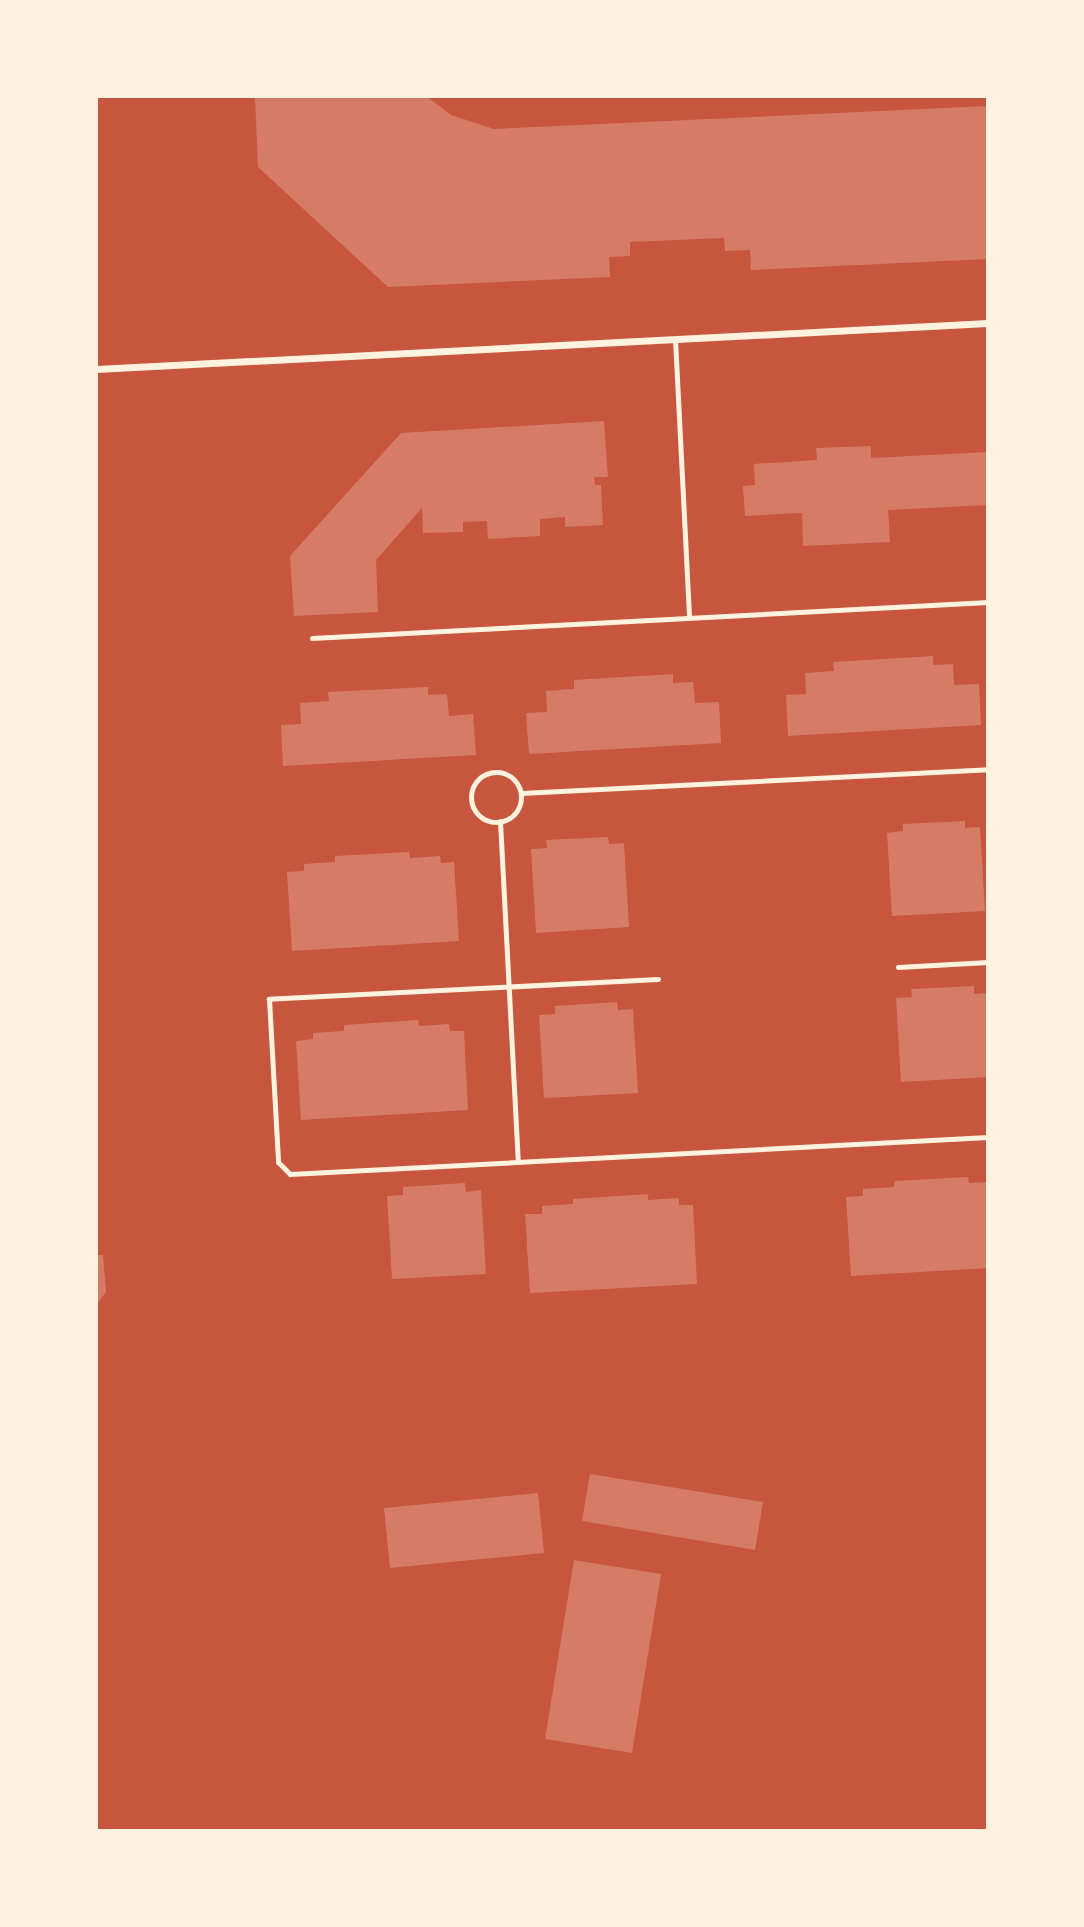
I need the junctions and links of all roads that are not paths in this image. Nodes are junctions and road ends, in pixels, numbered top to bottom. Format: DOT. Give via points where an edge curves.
graph roads {
  1 [pos="988,323"];
  2 [pos="675,339"];
  3 [pos="96,369"];
  4 [pos="988,603"];
  5 [pos="689,618"];
  6 [pos="312,638"];
  7 [pos="988,769"];
  8 [pos="521,793"];
  9 [pos="500,821"];
  10 [pos="988,962"];
  11 [pos="898,967"];
  12 [pos="658,979"];
  13 [pos="509,987"];
  14 [pos="988,1137"];
  15 [pos="518,1161"];
  1 -- 2 [label="street"];
  2 -- 3 [label="street"];
  2 -- 5 [label="lane"];
  4 -- 5 [label="lane"];
  5 -- 6 [label="lane"];
  7 -- 8 [label="lane"];
  8 -- 9 [label="lane" via="515,813"];
  8 -- 9 [label="lane" via="512,778 501,772 478,779 471,790 475,812 484,819"];
  9 -- 13 [label="lane"];
  10 -- 11 [label="lane"];
  12 -- 13 [label="lane"];
  13 -- 15 [label="lane"];
  13 -- 15 [label="lane" via="269,999 278,1163 290,1174"];
  14 -- 15 [label="lane"];
}
